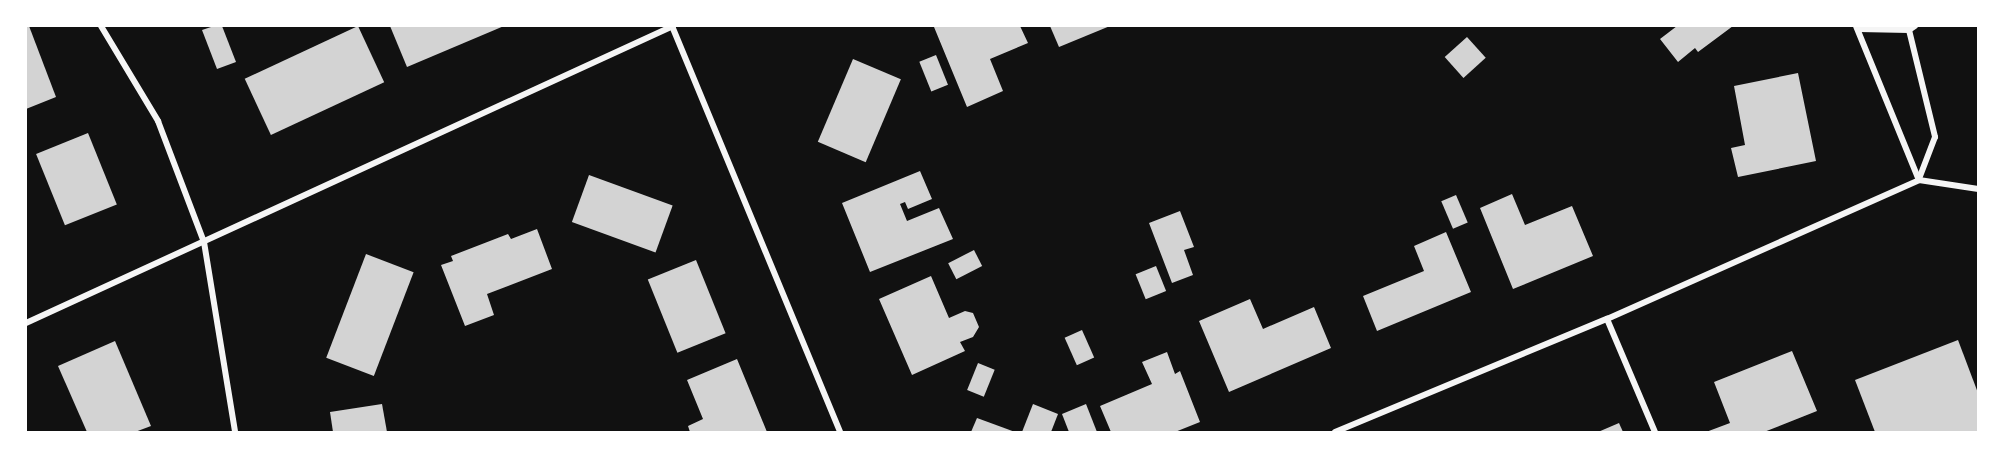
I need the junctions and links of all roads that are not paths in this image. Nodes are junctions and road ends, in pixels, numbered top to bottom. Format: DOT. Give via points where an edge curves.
graph roads {
  1 [pos="101,26"];
  2 [pos="672,26"];
  3 [pos="1858,27"];
  4 [pos="1912,28"];
  5 [pos="1919,180"];
  6 [pos="1978,189"];
  7 [pos="204,242"];
  8 [pos="1607,319"];
  9 [pos="26,323"];
  10 [pos="235,432"];
  11 [pos="840,432"];
  12 [pos="1335,432"];
  13 [pos="1655,432"];
  1 -- 7 [label="street" via="158,121"];
  2 -- 7 [label="street"];
  2 -- 11 [label="street"];
  3 -- 4 [label="street"];
  3 -- 5 [label="street"];
  4 -- 5 [label="street" via="1935,137"];
  5 -- 6 [label="street"];
  5 -- 8 [label="street"];
  7 -- 9 [label="street"];
  7 -- 10 [label="street"];
  8 -- 12 [label="street"];
  8 -- 13 [label="street"];
}
